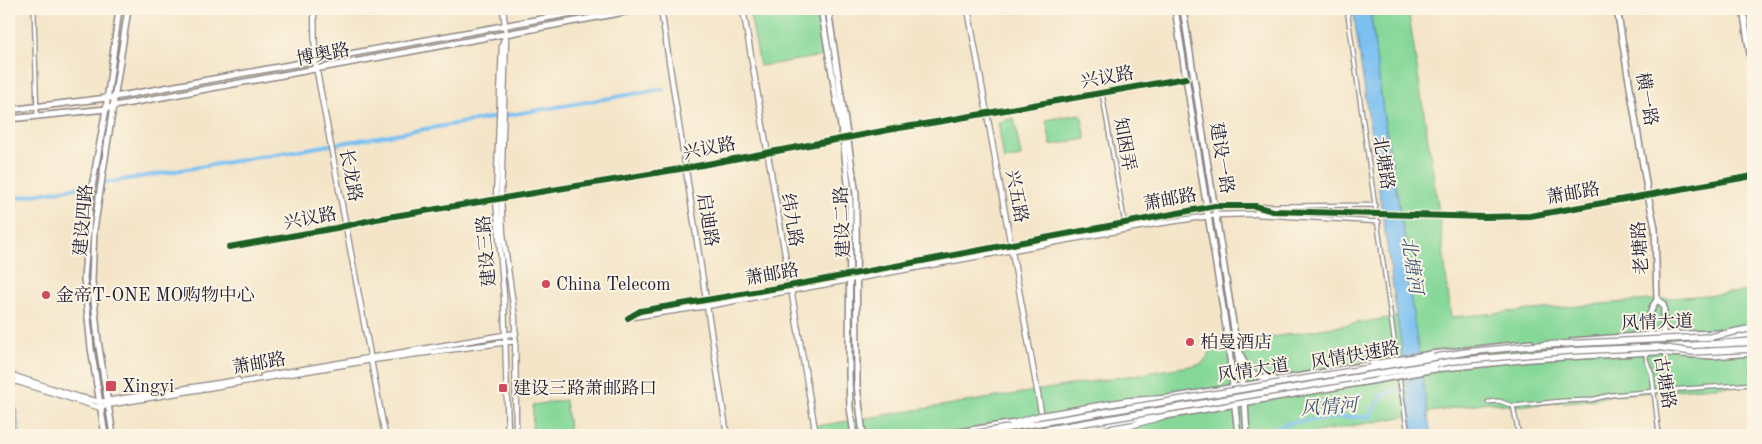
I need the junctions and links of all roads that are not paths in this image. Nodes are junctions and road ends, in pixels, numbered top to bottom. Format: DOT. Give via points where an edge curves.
graph roads {
  1 [pos="34,9"];
  2 [pos="119,9"];
  3 [pos="128,9"];
  4 [pos="314,9"];
  5 [pos="503,9"];
  6 [pos="595,9"];
  7 [pos="641,9"];
  8 [pos="661,9"];
  9 [pos="743,9"];
  10 [pos="821,9"];
  11 [pos="828,9"];
  12 [pos="968,9"];
  13 [pos="1175,9"];
  14 [pos="1183,9"];
  15 [pos="1348,9"];
  16 [pos="1617,9"];
  17 [pos="1743,9"];
  18 [pos="506,25"];
  19 [pos="506,34"];
  20 [pos="315,61"];
  21 [pos="317,70"];
  22 [pos="1753,73"];
  23 [pos="1194,76"];
  24 [pos="1186,78"];
  25 [pos="1102,93"];
  26 [pos="107,97"];
  27 [pos="115,97"];
  28 [pos="114,106"];
  29 [pos="37,107"];
  30 [pos="106,109"];
  31 [pos="9,110"];
  32 [pos="987,114"];
  33 [pos="37,117"];
  34 [pos="9,119"];
  35 [pos="845,138"];
  36 [pos="766,152"];
  37 [pos="686,168"];
  38 [pos="1753,176"];
  39 [pos="1648,195"];
  40 [pos="499,199"];
  41 [pos="1376,205"];
  42 [pos="1215,206"];
  43 [pos="1256,206"];
  44 [pos="1207,207"];
  45 [pos="1273,211"];
  46 [pos="1253,214"];
  47 [pos="1377,214"];
  48 [pos="1216,215"];
  49 [pos="1208,216"];
  50 [pos="1379,222"];
  51 [pos="1124,223"];
  52 [pos="347,226"];
  53 [pos="1126,230"];
  54 [pos="229,247"];
  55 [pos="1012,247"];
  56 [pos="857,276"];
  57 [pos="850,277"];
  58 [pos="790,289"];
  59 [pos="1657,300"];
  60 [pos="707,304"];
  61 [pos="628,318"];
  62 [pos="1753,329"];
  63 [pos="516,333"];
  64 [pos="1753,334"];
  65 [pos="506,335"];
  66 [pos="1650,335"];
  67 [pos="1663,335"];
  68 [pos="1710,338"];
  69 [pos="1236,339"];
  70 [pos="516,341"];
  71 [pos="1753,341"];
  72 [pos="506,343"];
  73 [pos="1753,347"];
  74 [pos="1656,350"];
  75 [pos="1645,352"];
  76 [pos="1753,353"];
  77 [pos="372,358"];
  78 [pos="10,374"];
  79 [pos="1296,377"];
  80 [pos="10,381"];
  81 [pos="1753,384"];
  82 [pos="1243,386"];
  83 [pos="1233,388"];
  84 [pos="1655,391"];
  85 [pos="1173,398"];
  86 [pos="1245,402"];
  87 [pos="1488,402"];
  88 [pos="107,403"];
  89 [pos="1234,404"];
  90 [pos="100,405"];
  91 [pos="1513,406"];
  92 [pos="1753,409"];
  93 [pos="1160,417"];
  94 [pos="1042,418"];
  95 [pos="988,432"];
  96 [pos="105,435"];
  97 [pos="112,435"];
  98 [pos="385,435"];
  99 [pos="508,435"];
  100 [pos="516,435"];
  101 [pos="727,435"];
  102 [pos="816,435"];
  103 [pos="854,435"];
  104 [pos="863,435"];
  105 [pos="939,435"];
  106 [pos="966,435"];
  107 [pos="1012,435"];
  108 [pos="1037,435"];
  109 [pos="1079,435"];
  110 [pos="1238,435"];
  111 [pos="1247,435"];
  112 [pos="1408,435"];
  113 [pos="1519,435"];
  114 [pos="1659,435"];
  115 [pos="1750,435"];
  1 -- 29 [label="street"];
  2 -- 26 [label="main road, 建设四路"];
  3 -- 27 [label="main road, 建设四路"];
  4 -- 20 [label="street, 长龙路"];
  5 -- 18 [label="street, 建设三路"];
  6 -- 18 [label="main road, 博奥路"];
  7 -- 19 [label="main road, 博奥路"];
  8 -- 37 [label="street, 启迪路"];
  9 -- 36 [label="street, 纬九路"];
  10 -- 35 [label="main road, 建设二路"];
  11 -- 35 [label="main road, 建设二路"];
  12 -- 32 [label="street, 兴五路"];
  13 -- 24 [label="main road, 建设一路"];
  14 -- 23 [label="main road, 建设一路"];
  15 -- 41 [label="street, 北塘路"];
  16 -- 39 [label="main road, 横一路"];
  17 -- 22 [label="main road"];
  18 -- 19 [label="street, 建设三路"];
  18 -- 20 [label="main road, 博奥路"];
  19 -- 21 [label="main road, 博奥路"];
  19 -- 40 [label="street, 建设三路" via="502,45"];
  20 -- 21 [label="street, 长龙路"];
  20 -- 27 [label="main road, 博奥路"];
  21 -- 28 [label="main road, 博奥路"];
  21 -- 52 [label="street, 长龙路"];
  23 -- 24 [label="main road, 兴议路"];
  23 -- 42 [label="main road, 建设一路"];
  24 -- 25 [label="street, 兴议路"];
  24 -- 44 [label="main road, 建设一路"];
  25 -- 32 [label="street, 兴议路"];
  25 -- 51 [label="street, 知困弄"];
  26 -- 27 [label="main road, 博奥路"];
  26 -- 29 [label="main road, 博奥路"];
  26 -- 30 [label="main road, 建设四路"];
  27 -- 28 [label="main road, 建设四路"];
  28 -- 30 [label="main road, 博奥路"];
  28 -- 88 [label="main road, 建设四路" via="98,193 92,280"];
  29 -- 31 [label="main road, 博奥路"];
  29 -- 33 [label="street"];
  30 -- 33 [label="main road, 博奥路"];
  30 -- 90 [label="main road, 建设四路" via="91,193 84,278"];
  32 -- 35 [label="street, 兴议路"];
  32 -- 55 [label="street, 兴五路"];
  33 -- 34 [label="main road, 博奥路"];
  35 -- 36 [label="street, 兴议路"];
  35 -- 56 [label="main road, 建设二路" via="856,194"];
  35 -- 57 [label="main road, 建设二路" via="850,202"];
  36 -- 37 [label="street, 兴议路"];
  36 -- 58 [label="street, 纬九路"];
  37 -- 40 [label="street, 兴议路"];
  37 -- 60 [label="street, 启迪路"];
  38 -- 39 [label="street, 萧邮路"];
  39 -- 47 [label="street, 萧邮路" via="1530,216"];
  39 -- 59 [label="main road, 老塘路" via="1655,228"];
  40 -- 52 [label="street, 兴议路"];
  40 -- 63 [label="street, 建设三路"];
  40 -- 65 [label="street, 建设三路"];
  41 -- 43 [label="street"];
  41 -- 47 [label="street, 北塘路"];
  42 -- 43 [label="street, 萧邮路"];
  42 -- 44 [label="street, 萧邮路"];
  42 -- 48 [label="main road, 建设一路"];
  43 -- 45 [label="street, 萧邮路"];
  44 -- 49 [label="main road, 建设一路"];
  44 -- 51 [label="street, 萧邮路"];
  45 -- 46 [label="street"];
  45 -- 47 [label="street, 萧邮路"];
  46 -- 48 [label="street"];
  46 -- 50 [label="street"];
  47 -- 50 [label="street, 北塘路"];
  48 -- 49 [label="street"];
  48 -- 69 [label="main road, 建设一路"];
  49 -- 53 [label="street"];
  49 -- 83 [label="main road, 建设一路"];
  50 -- 112 [label="street, 北塘路"];
  51 -- 53 [label="street, 知困弄"];
  51 -- 55 [label="street, 萧邮路"];
  52 -- 54 [label="street, 兴议路"];
  52 -- 77 [label="street, 长龙路"];
  53 -- 55 [label="street"];
  55 -- 56 [label="street, 萧邮路"];
  55 -- 94 [label="street, 兴五路"];
  56 -- 57 [label="street, 萧邮路"];
  56 -- 104 [label="main road, 建设二路" via="855,337"];
  57 -- 58 [label="street, 萧邮路"];
  57 -- 103 [label="main road, 建设二路" via="849,374"];
  58 -- 60 [label="street, 萧邮路"];
  58 -- 102 [label="street, 纬九路"];
  59 -- 66 [label="main road, 老塘路" via="1648,321"];
  59 -- 67 [label="main road, 老塘路" via="1664,307"];
  60 -- 61 [label="street, 萧邮路"];
  60 -- 101 [label="street, 启迪路"];
  62 -- 67 [label="main road, 风情大道"];
  62 -- 68 [label="highway, bridge"];
  63 -- 65 [label="street, 萧邮路"];
  63 -- 70 [label="street, 建设三路"];
  64 -- 68 [label="highway, 风情快速路, bridge"];
  65 -- 72 [label="street, 建设三路"];
  65 -- 77 [label="street, 萧邮路"];
  66 -- 67 [label="main road, 风情大道"];
  66 -- 75 [label="street, 古塘路"];
  66 -- 79 [label="main road, 风情大道, bridge" via="1502,345"];
  68 -- 95 [label="highway, 风情快速路, bridge" via="1541,345 1466,352"];
  69 -- 79 [label="main road" via="1246,367 1252,373 1267,378"];
  69 -- 82 [label="main road, 建设一路"];
  70 -- 72 [label="street, 萧邮路"];
  70 -- 100 [label="street, 建设三路"];
  71 -- 74 [label="highway, 风情快速路, bridge"];
  72 -- 77 [label="street, 萧邮路"];
  72 -- 99 [label="street, 建设三路"];
  73 -- 74 [label="highway, bridge" via="1693,352"];
  74 -- 75 [label="main road, 风情大道"];
  74 -- 76 [label="main road, 风情大道" via="1712,356"];
  74 -- 107 [label="highway, 风情快速路, bridge" via="1569,351 1454,361"];
  75 -- 84 [label="street, 古塘路"];
  75 -- 86 [label="main road, 风情大道, bridge" via="1531,359 1435,370"];
  77 -- 88 [label="street, 萧邮路"];
  77 -- 88 [label="street, 萧邮路"];
  77 -- 98 [label="street, 长龙路"];
  78 -- 90 [label="street"];
  79 -- 82 [label="main road, 风情大道"];
  80 -- 90 [label="street"];
  81 -- 84 [label="street"];
  82 -- 83 [label="main road, 风情大道"];
  82 -- 86 [label="main road, 建设一路"];
  83 -- 85 [label="main road, 风情大道"];
  83 -- 89 [label="main road, 建设一路"];
  84 -- 91 [label="street"];
  84 -- 114 [label="street, 古塘路"];
  85 -- 94 [label="main road, 风情大道"];
  85 -- 95 [label="highway, bridge" via="1127,401 1039,416"];
  86 -- 89 [label="main road, 风情大道"];
  86 -- 111 [label="main road, 建设一路"];
  87 -- 91 [label="street" via="1499,401"];
  88 -- 90 [label="street"];
  88 -- 97 [label="main road, 建设四路"];
  89 -- 93 [label="main road, 风情大道"];
  89 -- 110 [label="main road, 建设一路"];
  90 -- 96 [label="main road, 建设四路"];
  91 -- 113 [label="street"];
  92 -- 115 [label="street"];
  93 -- 108 [label="main road, 风情大道" via="1134,418"];
  93 -- 109 [label="highway"];
  94 -- 105 [label="main road, 风情大道"];
  95 -- 106 [label="highway, 风情快速路, bridge"];
}
